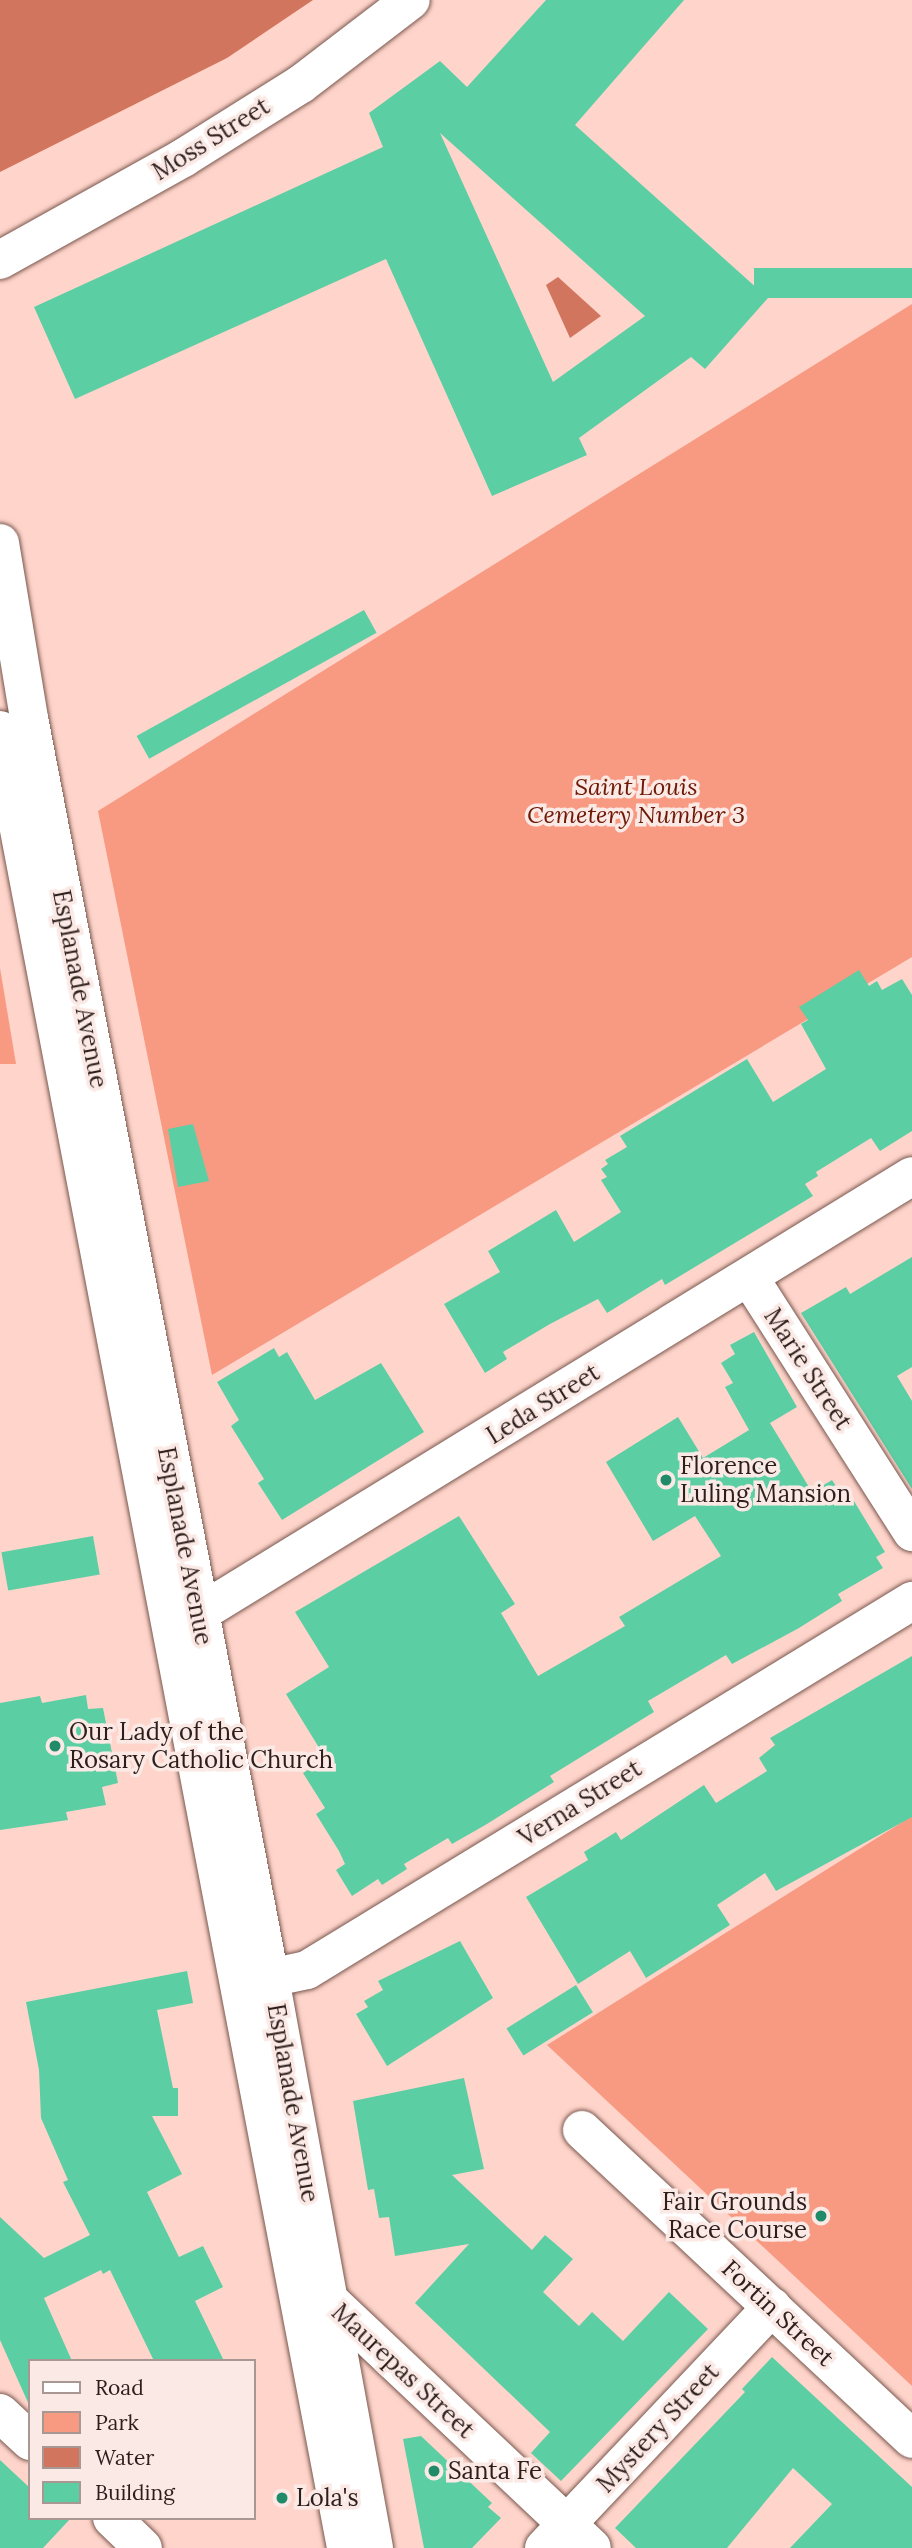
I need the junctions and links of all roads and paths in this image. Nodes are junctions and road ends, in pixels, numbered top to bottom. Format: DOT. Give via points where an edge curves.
graph roads {
  1 [pos="411,0"];
  2 [pos="0,260"];
  3 [pos="0,543"];
  4 [pos="0,730"];
  5 [pos="55,937"];
  6 [pos="912,1176"];
  7 [pos="749,1278"];
  8 [pos="912,1532"];
  9 [pos="912,1601"];
  10 [pos="185,1623"];
  11 [pos="256,1981"];
  12 [pos="582,2130"];
  13 [pos="313,2302"];
  14 [pos="772,2307"];
  15 [pos="0,2413"];
  16 [pos="28,2439"];
  17 [pos="912,2439"];
  18 [pos="114,2520"];
  19 [pos="568,2540"];
  20 [pos="143,2548"];
  21 [pos="346,2548"];
  22 [pos="374,2548"];
  1 -- 2 [label="street, Moss Street" via="301,84 183,158"];
  3 -- 5 [label="street, Esplanade Avenue"];
  4 -- 5 [label="street, Esplanade Avenue"];
  5 -- 10 [label="street, Esplanade Avenue"];
  6 -- 7 [label="street, Leda Street"];
  7 -- 8 [label="street, Marie Street"];
  7 -- 10 [label="street, Leda Street"];
  9 -- 11 [label="street, Verna Street" via="307,1970"];
  10 -- 11 [label="street, Esplanade Avenue"];
  11 -- 13 [label="street, Esplanade Avenue"];
  12 -- 14 [label="street, Fortin Street"];
  13 -- 19 [label="street, Maurepas Street"];
  13 -- 21 [label="street, Esplanade Avenue"];
  13 -- 22 [label="street, Esplanade Avenue"];
  14 -- 17 [label="street, Fortin Street"];
  14 -- 19 [label="street, Mystery Street"];
  15 -- 16 [label="street"];
  18 -- 20 [label="street"];
}
